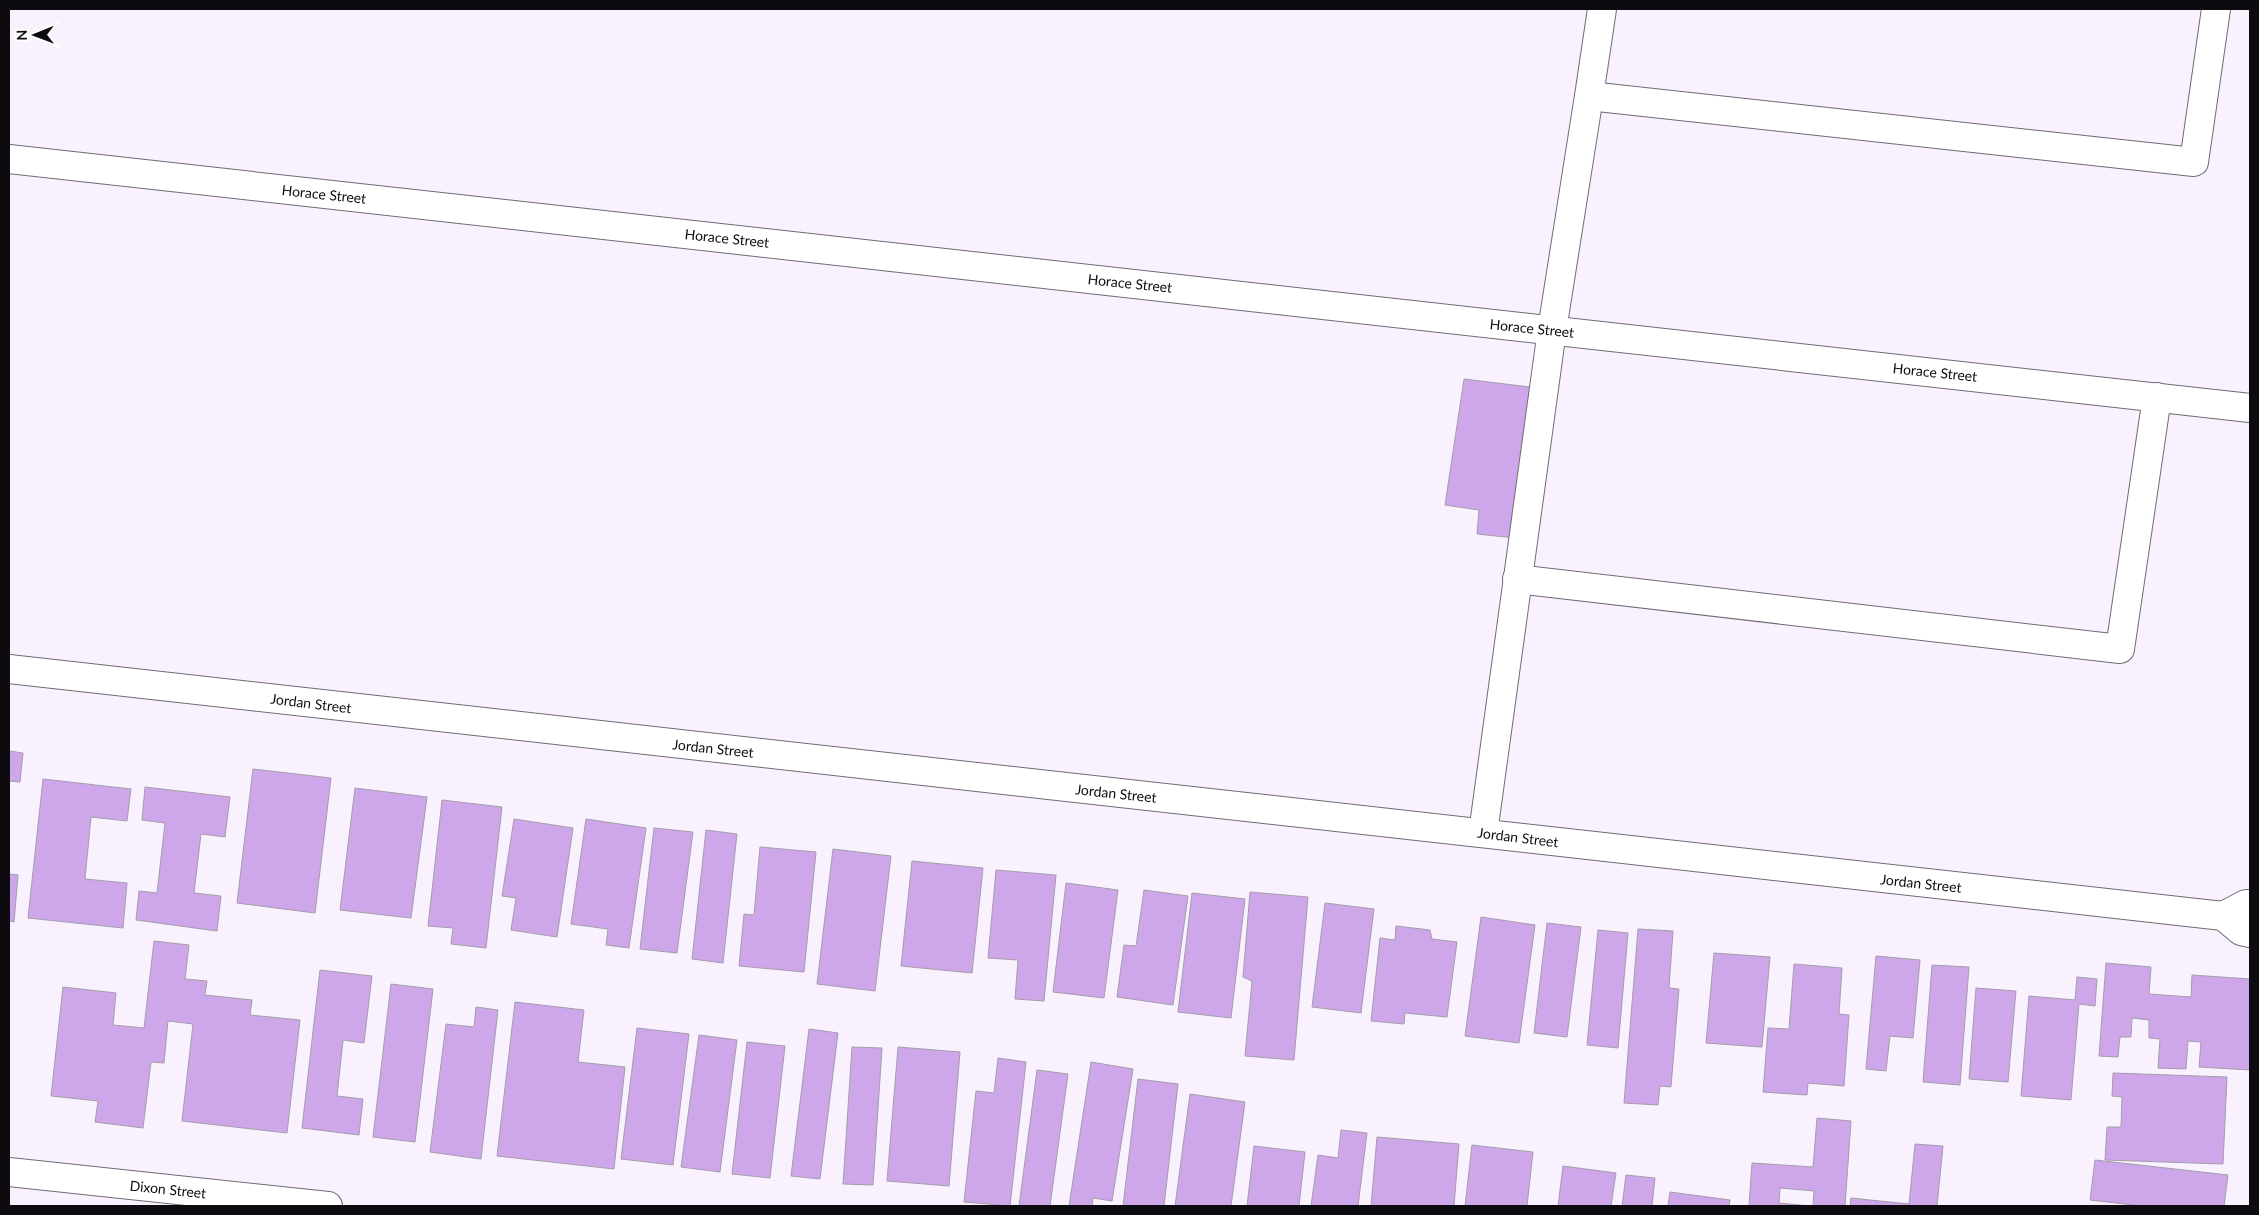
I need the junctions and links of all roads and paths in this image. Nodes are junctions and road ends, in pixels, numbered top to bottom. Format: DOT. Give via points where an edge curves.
graph roads {
  1 [pos="1602,9"];
  2 [pos="2216,9"];
  3 [pos="1589,96"];
  4 [pos="9,159"];
  5 [pos="1552,330"];
  6 [pos="2157,397"];
  7 [pos="2250,408"];
  8 [pos="1517,579"];
  9 [pos="9,669"];
  10 [pos="1482,833"];
  11 [pos="2250,904"];
  12 [pos="2223,916"];
  13 [pos="2250,933"];
  14 [pos="9,1172"];
  15 [pos="328,1206"];
  1 -- 3 [label="street"];
  2 -- 3 [label="street" via="2194,162"];
  3 -- 5 [label="street"];
  4 -- 5 [label="street, Horace Street"];
  5 -- 6 [label="street, Horace Street"];
  5 -- 8 [label="street"];
  6 -- 7 [label="street, Horace Street"];
  6 -- 8 [label="street" via="2120,649"];
  8 -- 10 [label="street"];
  9 -- 10 [label="street, Jordan Street"];
  10 -- 12 [label="street, Jordan Street"];
  11 -- 12 [label="street"];
  12 -- 13 [label="street" via="2241,931"];
  14 -- 15 [label="street, Dixon Street"];
}
